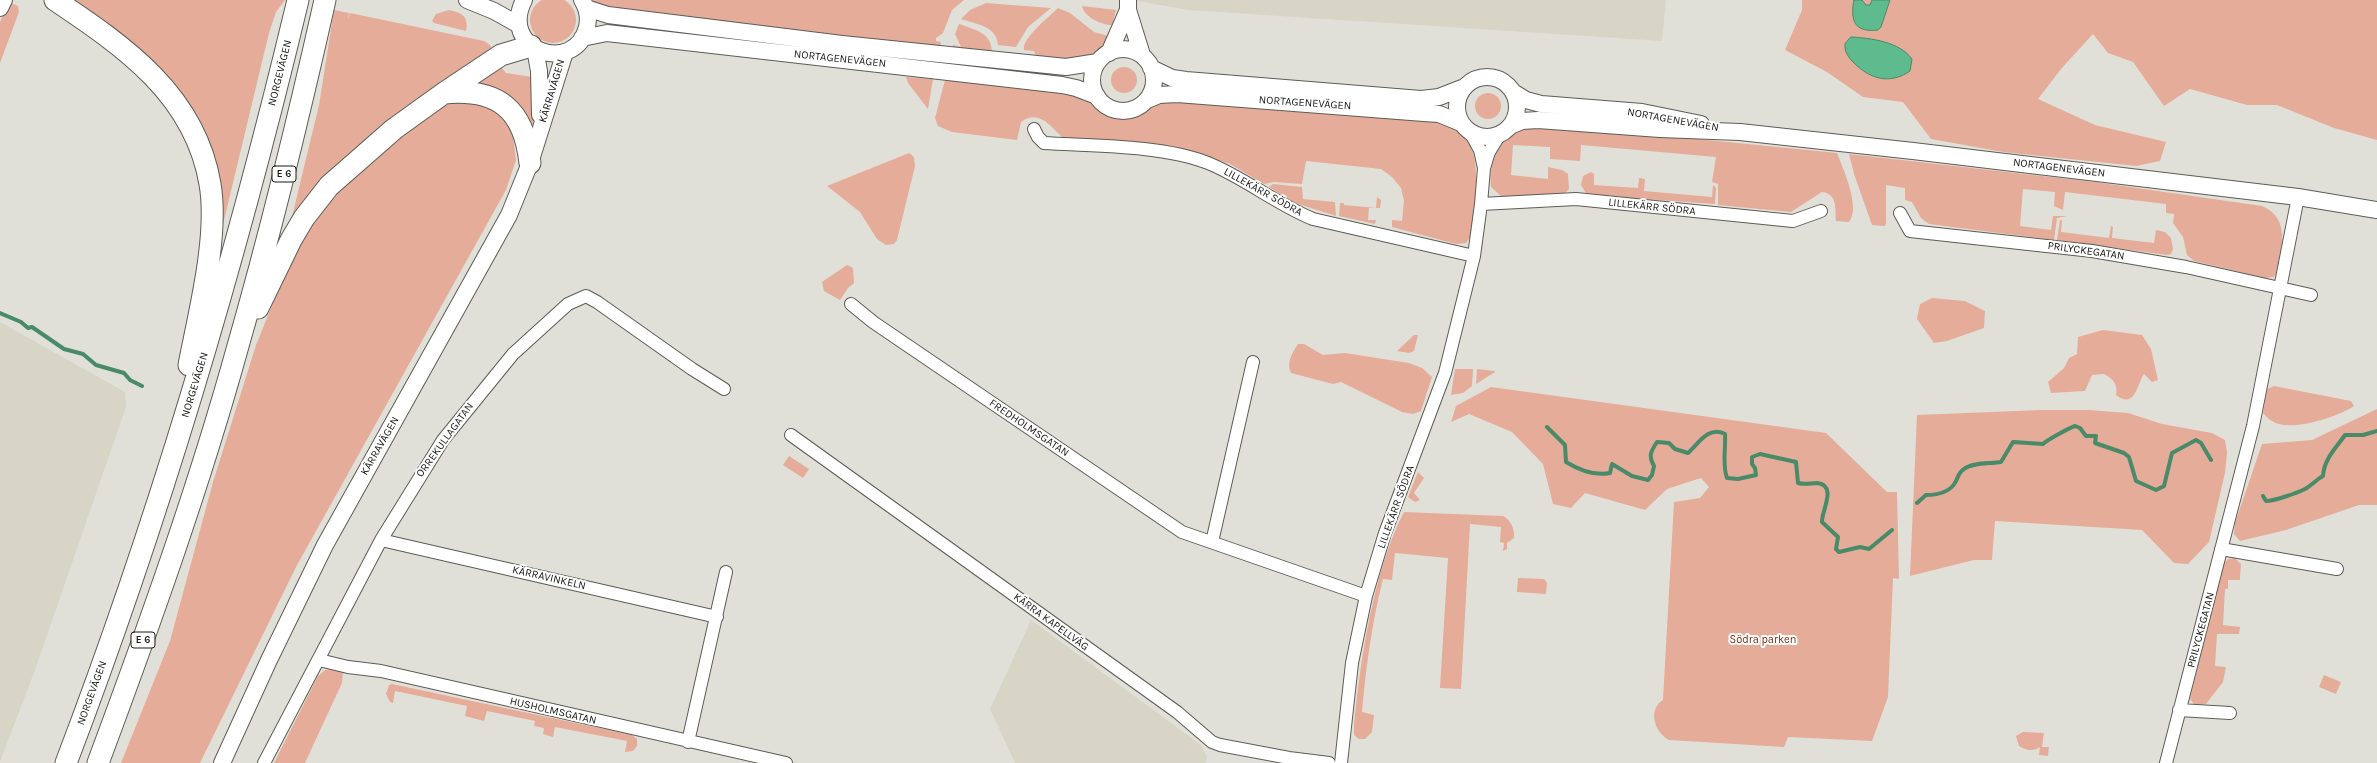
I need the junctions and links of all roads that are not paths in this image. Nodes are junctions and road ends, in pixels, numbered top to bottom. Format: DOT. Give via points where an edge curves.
graph roads {
  1 [pos="4,0"];
  2 [pos="55,0"];
  3 [pos="298,0"];
  4 [pos="325,0"];
  5 [pos="467,0"];
  6 [pos="524,0"];
  7 [pos="584,4"];
  8 [pos="1128,5"];
  9 [pos="0,8"];
  10 [pos="519,25"];
  11 [pos="582,38"];
  12 [pos="533,48"];
  13 [pos="565,52"];
  14 [pos="1103,57"];
  15 [pos="1146,62"];
  16 [pos="1462,88"];
  17 [pos="1513,92"];
  18 [pos="444,93"];
  19 [pos="1097,96"];
  20 [pos="1147,100"];
  21 [pos="1465,127"];
  22 [pos="1034,129"];
  23 [pos="1506,130"];
  24 [pos="540,131"];
  25 [pos="1740,132"];
  26 [pos="530,163"];
  27 [pos="1484,168"];
  28 [pos="2298,197"];
  29 [pos="1482,204"];
  30 [pos="2377,210"];
  31 [pos="1821,211"];
  32 [pos="1900,213"];
  33 [pos="1474,256"];
  34 [pos="2281,290"];
  35 [pos="2311,295"];
  36 [pos="851,304"];
  37 [pos="238,348"];
  38 [pos="1253,362"];
  39 [pos="724,389"];
  40 [pos="791,435"];
  41 [pos="168,472"];
  42 [pos="381,540"];
  43 [pos="1212,542"];
  44 [pos="2221,549"];
  45 [pos="2337,570"];
  46 [pos="726,572"];
  47 [pos="1366,596"];
  48 [pos="717,617"];
  49 [pos="319,660"];
  50 [pos="2179,710"];
  51 [pos="2230,713"];
  52 [pos="688,742"];
  53 [pos="66,763"];
  54 [pos="98,763"];
  55 [pos="222,763"];
  56 [pos="264,763"];
  57 [pos="786,763"];
  58 [pos="1329,763"];
  59 [pos="1341,763"];
  60 [pos="2166,763"];
  1 -- 9 [label="street"];
  2 -- 41 [label="highway" via="121,47 162,84 181,108 204,158 210,185 210,239"];
  3 -- 41 [label="highway, NORGEVÄGEN / E 6" via="263,144 205,354"];
  4 -- 37 [label="highway, E 6" via="294,136"];
  5 -- 10 [label="street"];
  6 -- 10 [label="street" via="520,8"];
  7 -- 11 [label="street, NORTAGENEVÄGEN" via="588,23"];
  7 -- 14 [label="street, NORTAGENEVÄGEN" via="608,15 936,55 1066,68"];
  8 -- 14 [label="street"];
  8 -- 15 [label="street"];
  10 -- 12 [label="street" via="523,37"];
  11 -- 13 [label="street, NORTAGENEVÄGEN"];
  11 -- 19 [label="street, NORTAGENEVÄGEN" via="607,33 1062,85"];
  12 -- 13 [label="street" via="550,54"];
  12 -- 18 [label="highway" via="501,55"];
  12 -- 24 [label="street, KÄRRAVÄGEN" via="539,71"];
  13 -- 24 [label="street, KÄRRAVÄGEN"];
  14 -- 15 [label="street, NORTAGENEVÄGEN" via="1126,49"];
  14 -- 19 [label="street" via="1092,79"];
  15 -- 16 [label="street, NORTAGENEVÄGEN" via="1172,78 1186,80 1421,99"];
  15 -- 20 [label="street" via="1154,84"];
  16 -- 17 [label="street, NORTAGENEVÄGEN" via="1479,77 1489,76 1507,84"];
  16 -- 21 [label="street" via="1456,105"];
  17 -- 23 [label="street" via="1517,110"];
  17 -- 25 [label="street, NORTAGENEVÄGEN" via="1526,100 1541,104 1642,112"];
  18 -- 26 [label="highway" via="479,93 495,98 507,107 524,133"];
  18 -- 37 [label="highway" via="360,157 319,198 291,240"];
  19 -- 20 [label="street, NORTAGENEVÄGEN" via="1107,106 1121,111 1135,108"];
  20 -- 21 [label="street, NORTAGENEVÄGEN" via="1177,94 1439,114"];
  21 -- 23 [label="street, NORTAGENEVÄGEN" via="1485,137"];
  21 -- 27 [label="street, LILLEKÄRR SÖDRA" via="1480,150"];
  22 -- 33 [label="street, LILLEKÄRR SÖDRA" via="1044,143 1113,147 1186,156 1224,170 1296,212 1313,219"];
  23 -- 25 [label="street, NORTAGENEVÄGEN" via="1522,121 1538,120 1660,130"];
  23 -- 27 [label="street, LILLEKÄRR SÖDRA" via="1489,152"];
  24 -- 26 [label="street, KÄRRAVÄGEN"];
  25 -- 28 [label="street, NORTAGENEVÄGEN"];
  26 -- 55 [label="street, KÄRRAVÄGEN" via="509,215 484,262 325,545"];
  27 -- 29 [label="street, LILLEKÄRR SÖDRA"];
  28 -- 30 [label="street, NORTAGENEVÄGEN"];
  28 -- 34 [label="street, PRILYCKEGATAN"];
  29 -- 31 [label="street, LILLEKÄRR SÖDRA" via="1576,200 1793,221"];
  29 -- 33 [label="street, LILLEKÄRR SÖDRA"];
  32 -- 34 [label="street, PRILYCKEGATAN" via="1910,231 2092,250 2186,267"];
  33 -- 47 [label="street, LILLEKÄRR SÖDRA" via="1445,373 1384,533"];
  34 -- 35 [label="street, PRILYCKEGATAN"];
  34 -- 44 [label="street, PRILYCKEGATAN" via="2253,426"];
  36 -- 43 [label="street, FREDHOLMSGATAN" via="873,322 1182,532"];
  37 -- 54 [label="highway, E 6" via="156,605"];
  38 -- 43 [label="street"];
  39 -- 42 [label="street, ORREKULLAGATAN" via="597,302 586,296 579,298 542,327 489,381 443,440"];
  40 -- 58 [label="street, KÄRRA KAPELLVÄG" via="1177,712 1212,742 1252,752"];
  41 -- 53 [label="highway, NORGEVÄGEN / E 6"];
  42 -- 48 [label="street, KÄRRAVINKELN"];
  42 -- 49 [label="street, ORREKULLAGATAN"];
  43 -- 47 [label="street, FREDHOLMSGATAN"];
  44 -- 45 [label="street"];
  44 -- 50 [label="street, PRILYCKEGATAN"];
  46 -- 48 [label="street"];
  47 -- 59 [label="street, LILLEKÄRR SÖDRA" via="1352,663"];
  48 -- 52 [label="street"];
  49 -- 52 [label="street, HUSHOLMSGATAN" via="381,671"];
  49 -- 56 [label="street, ORREKULLAGATAN"];
  50 -- 51 [label="street"];
  50 -- 60 [label="street, PRILYCKEGATAN"];
  52 -- 57 [label="street, HUSHOLMSGATAN"];
}
